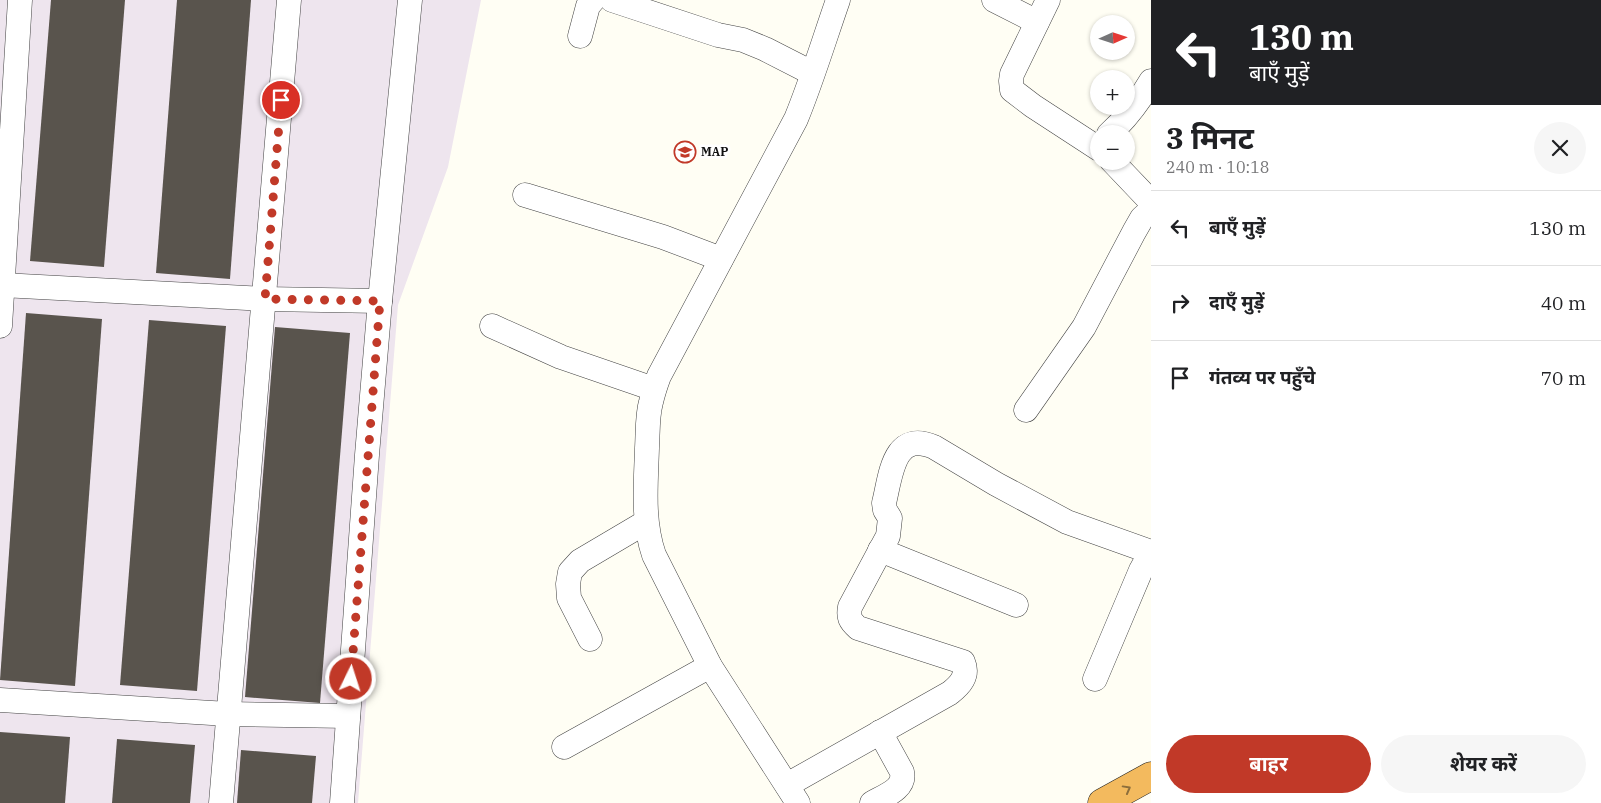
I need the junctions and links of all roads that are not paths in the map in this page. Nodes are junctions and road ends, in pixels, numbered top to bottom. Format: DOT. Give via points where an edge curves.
graph roads {
  1 [pos="20,0"];
  2 [pos="290,0"];
  3 [pos="410,0"];
  4 [pos="593,0"];
  5 [pos="612,0"];
  6 [pos="838,0"];
  7 [pos="994,0"];
  8 [pos="1048,0"];
  9 [pos="1037,22"];
  10 [pos="580,36"];
  11 [pos="812,73"];
  12 [pos="1151,81"];
  13 [pos="7,111"];
  14 [pos="1119,125"];
  15 [pos="1090,139"];
  16 [pos="1123,170"];
  17 [pos="525,195"];
  18 [pos="1151,202"];
  19 [pos="1151,210"];
  20 [pos="721,259"];
  21 [pos="2,284"];
  22 [pos="265,299"];
  23 [pos="380,301"];
  24 [pos="0,326"];
  25 [pos="492,326"];
  26 [pos="654,389"];
  27 [pos="1026,410"];
  28 [pos="646,522"];
  29 [pos="880,550"];
  30 [pos="1151,552"];
  31 [pos="1016,604"];
  32 [pos="590,639"];
  33 [pos="710,666"];
  34 [pos="1095,679"];
  35 [pos="0,700"];
  36 [pos="228,714"];
  37 [pos="348,716"];
  38 [pos="880,732"];
  39 [pos="564,747"];
  40 [pos="1151,776"];
  41 [pos="793,794"];
  42 [pos="221,803"];
  43 [pos="342,803"];
  44 [pos="872,803"];
  45 [pos="1102,803"];
  1 -- 13 [label="street"];
  2 -- 22 [label="street"];
  3 -- 23 [label="street"];
  4 -- 10 [label="street" via="588,6"];
  5 -- 11 [label="street" via="718,35 743,40"];
  6 -- 11 [label="street"];
  7 -- 9 [label="street"];
  8 -- 9 [label="street"];
  9 -- 15 [label="street" via="1012,74 1012,90"];
  11 -- 20 [label="street" via="796,119"];
  12 -- 14 [label="street"];
  13 -- 21 [label="street"];
  16 -- 18 [label="street"];
  17 -- 20 [label="street" via="663,237"];
  19 -- 27 [label="street" via="1142,218 1084,327"];
  20 -- 26 [label="street"];
  21 -- 22 [label="street"];
  21 -- 24 [label="street"];
  22 -- 23 [label="street"];
  22 -- 36 [label="street"];
  23 -- 37 [label="street"];
  25 -- 26 [label="street" via="561,357"];
  26 -- 28 [label="street" via="648,420"];
  28 -- 32 [label="street" via="580,561 570,572 569,598"];
  28 -- 33 [label="street" via="654,555"];
  29 -- 30 [label="street" via="890,527 884,503 895,458 913,443 924,443 1067,522"];
  29 -- 31 [label="street"];
  29 -- 38 [label="street" via="850,607 850,622 858,628 955,658 965,667 960,686 955,690"];
  30 -- 34 [label="street"];
  33 -- 39 [label="street"];
  33 -- 41 [label="street"];
  35 -- 36 [label="street"];
  36 -- 37 [label="street"];
  36 -- 42 [label="street"];
  37 -- 43 [label="street"];
  38 -- 41 [label="street"];
  38 -- 44 [label="street" via="904,778 897,789"];
  45 -- 40 [label="highway, one-way"];
}
